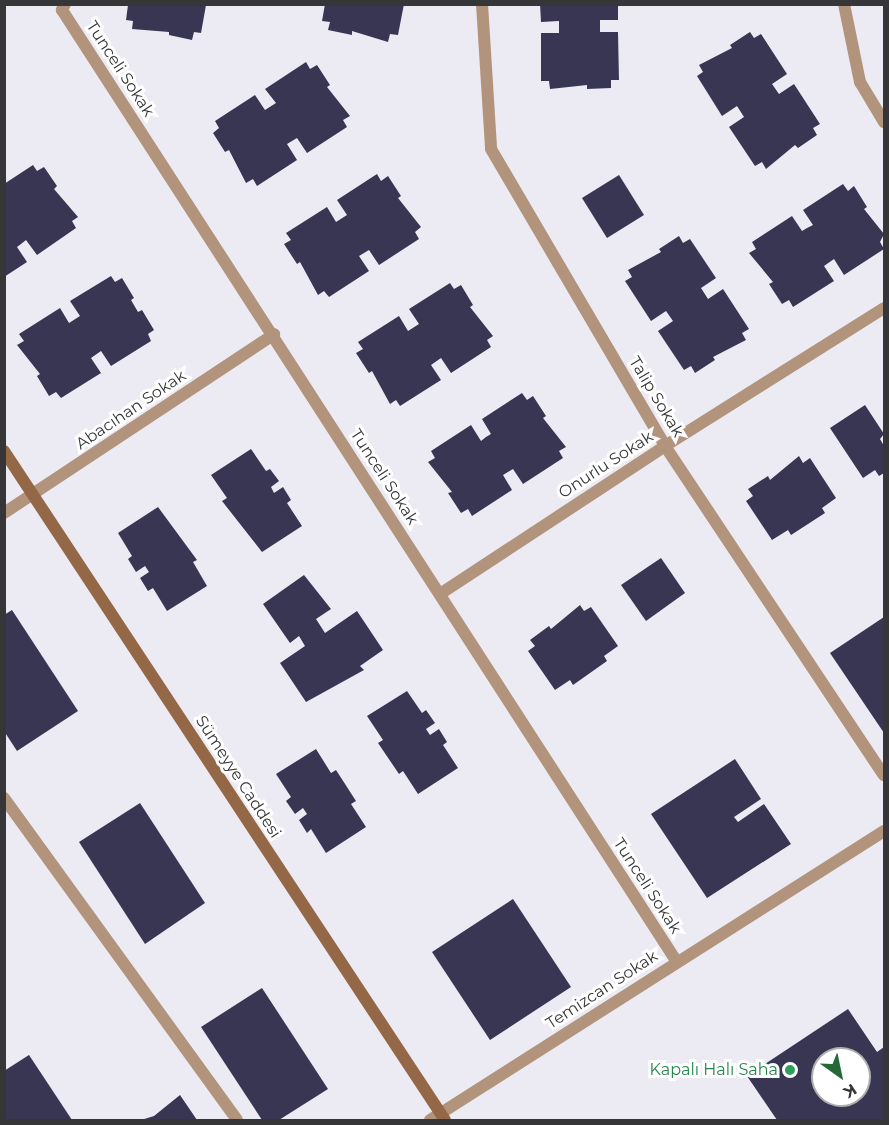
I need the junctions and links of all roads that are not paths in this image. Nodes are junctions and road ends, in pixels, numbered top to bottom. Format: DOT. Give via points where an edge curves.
graph roads {
  1 [pos="482,4"];
  2 [pos="844,4"];
  3 [pos="61,6"];
  4 [pos="885,122"];
  5 [pos="885,308"];
  6 [pos="274,334"];
  7 [pos="665,446"];
  8 [pos="4,451"];
  9 [pos="33,495"];
  10 [pos="4,513"];
  11 [pos="440,594"];
  12 [pos="885,775"];
  13 [pos="4,798"];
  14 [pos="885,831"];
  15 [pos="677,962"];
  16 [pos="443,1117"];
  17 [pos="237,1120"];
  18 [pos="430,1120"];
  1 -- 7 [label="street, Talip Sokak" via="491,149"];
  2 -- 4 [label="street" via="860,82"];
  3 -- 6 [label="street, Tunceli Sokak"];
  5 -- 7 [label="street, Onurlu Sokak"];
  6 -- 9 [label="street, Abacıhan Sokak"];
  6 -- 11 [label="street, Tunceli Sokak"];
  7 -- 11 [label="street, Onurlu Sokak"];
  7 -- 12 [label="street, Talip Sokak"];
  8 -- 9 [label="street, Sümeyye Caddesi"];
  9 -- 10 [label="street, Abacıhan Sokak"];
  9 -- 16 [label="street, Sümeyye Caddesi"];
  11 -- 15 [label="street, Tunceli Sokak"];
  13 -- 17 [label="street"];
  14 -- 15 [label="street, Temizcan Sokak"];
  15 -- 16 [label="street, Temizcan Sokak"];
  16 -- 18 [label="street, Temizcan Sokak"];
}
